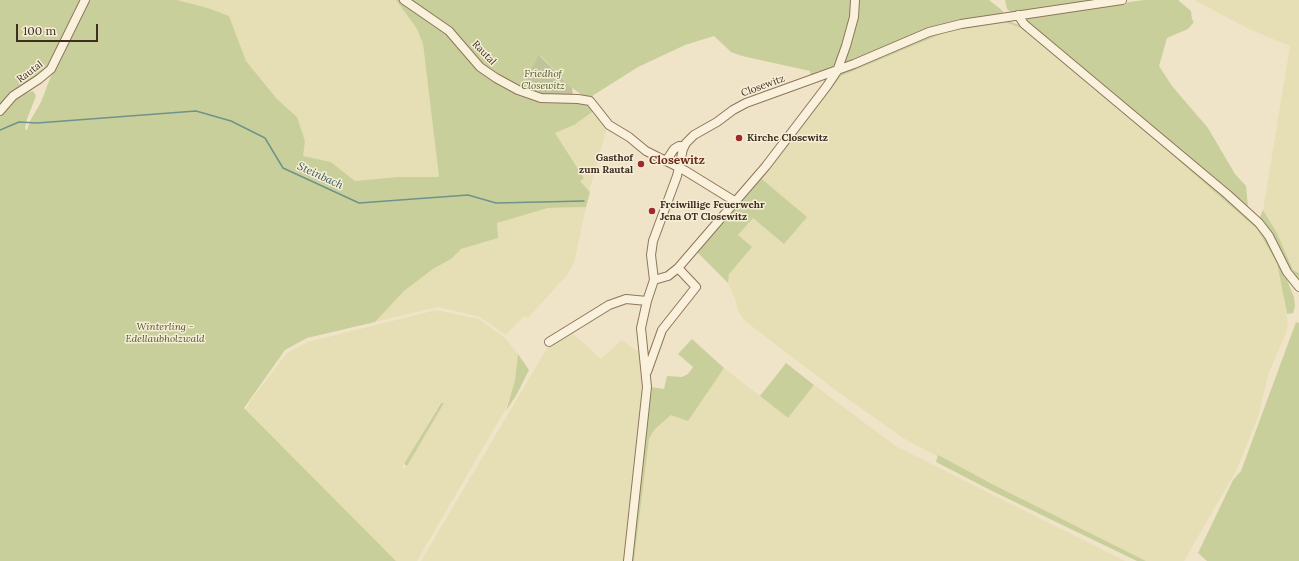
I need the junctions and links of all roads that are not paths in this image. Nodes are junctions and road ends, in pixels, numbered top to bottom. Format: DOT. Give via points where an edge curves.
graph roads {
  1 [pos="85,0"];
  2 [pos="404,0"];
  3 [pos="855,0"];
  4 [pos="1122,0"];
  5 [pos="1018,16"];
  6 [pos="836,71"];
  7 [pos="0,110"];
  8 [pos="684,146"];
  9 [pos="666,161"];
  10 [pos="679,168"];
  11 [pos="736,202"];
  12 [pos="678,268"];
  13 [pos="654,280"];
  14 [pos="1299,287"];
  15 [pos="647,301"];
  16 [pos="549,342"];
  17 [pos="647,372"];
  18 [pos="628,561"];
  1 -- 7 [label="street, Rautal" via="50,69 13,96"];
  2 -- 9 [label="street, Rautal" via="449,31 480,67 496,78 529,95 541,98 578,98 590,101 609,125 646,151"];
  3 -- 6 [label="street" via="852,26"];
  4 -- 5 [label="street, Closewitz"];
  5 -- 6 [label="street, Closewitz" via="946,27"];
  5 -- 14 [label="street" via="1024,24 1259,223 1270,236 1288,272"];
  6 -- 8 [label="street, Closewitz" via="746,103 694,135"];
  6 -- 11 [label="street" via="796,127"];
  8 -- 9 [label="street, Closewitz" via="674,149"];
  8 -- 10 [label="street"];
  9 -- 10 [label="street, Rautal"];
  10 -- 11 [label="street, Rautal"];
  10 -- 13 [label="street" via="653,241 651,255"];
  11 -- 12 [label="street"];
  12 -- 13 [label="street" via="668,276"];
  12 -- 17 [label="street" via="696,287 662,330"];
  13 -- 15 [label="street"];
  15 -- 16 [label="street" via="626,299 609,305"];
  15 -- 17 [label="street" via="642,328"];
  17 -- 18 [label="street"];
}
